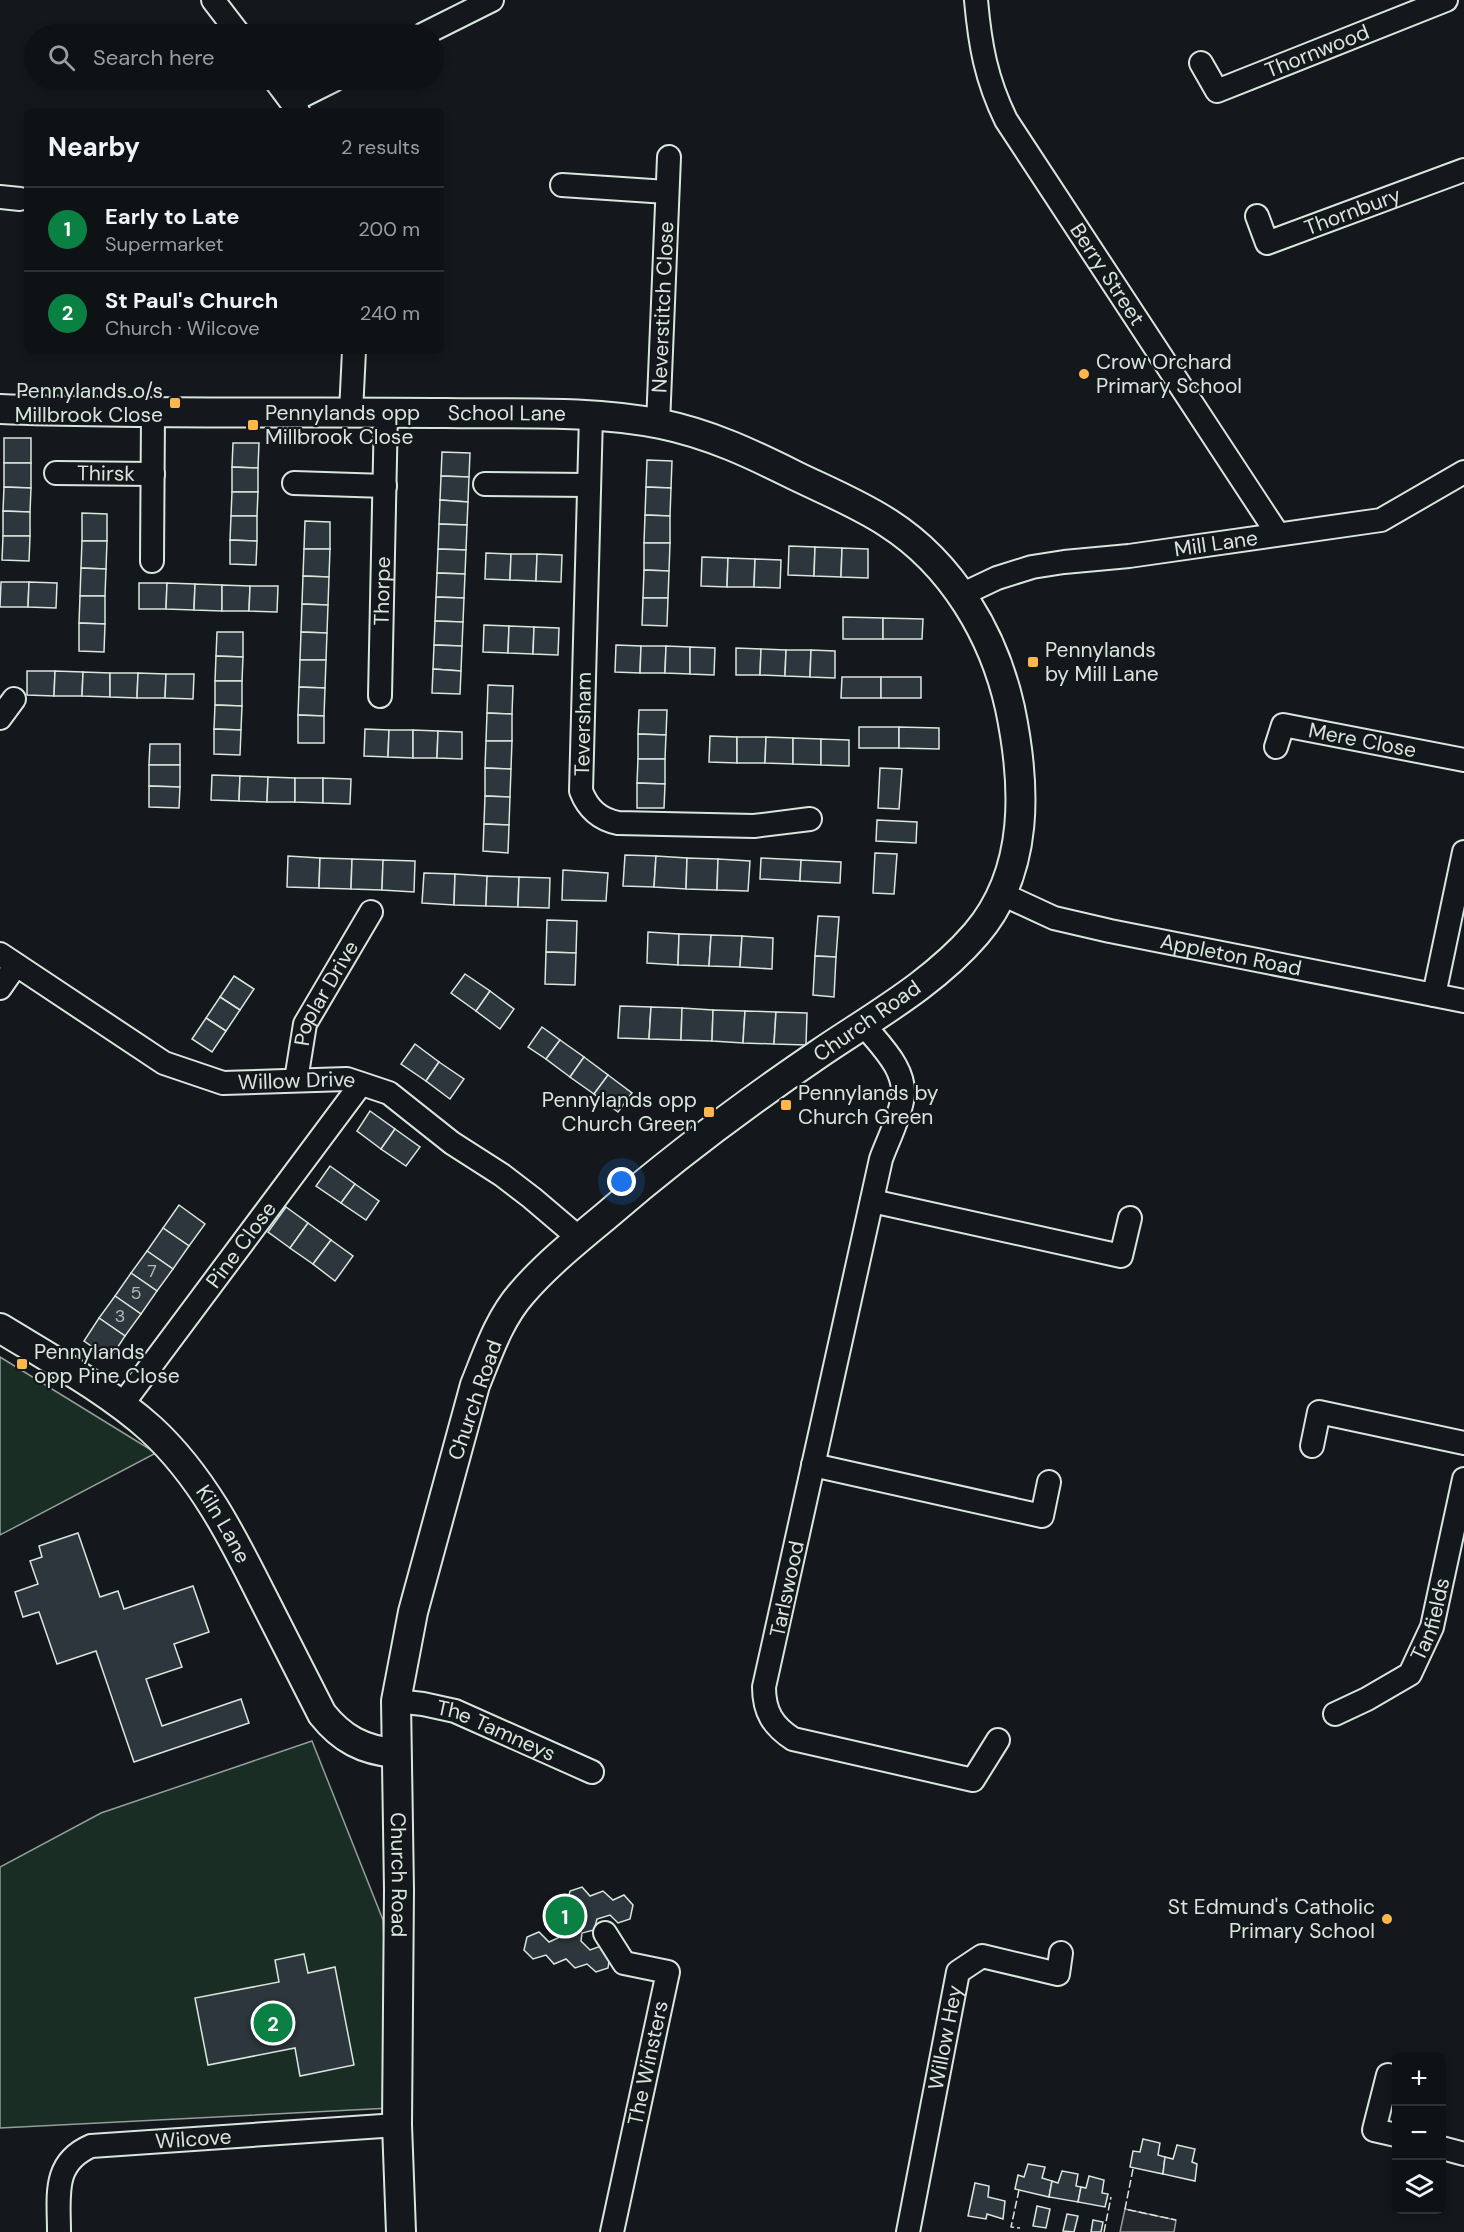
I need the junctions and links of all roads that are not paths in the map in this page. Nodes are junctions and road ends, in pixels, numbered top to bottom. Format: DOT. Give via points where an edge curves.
graph roads {
  1 [pos="213,0"];
  2 [pos="492,0"];
  3 [pos="976,0"];
  4 [pos="1446,0"];
  5 [pos="231,24"];
  6 [pos="444,24"];
  7 [pos="1202,63"];
  8 [pos="283,90"];
  9 [pos="319,90"];
  10 [pos="295,106"];
  11 [pos="669,157"];
  12 [pos="1464,170"];
  13 [pos="562,185"];
  14 [pos="667,192"];
  15 [pos="1257,216"];
  16 [pos="354,354"];
  17 [pos="0,409"];
  18 [pos="351,412"];
  19 [pos="386,412"];
  20 [pos="153,413"];
  21 [pos="591,416"];
  22 [pos="658,424"];
  23 [pos="56,472"];
  24 [pos="1464,473"];
  25 [pos="153,474"];
  26 [pos="294,483"];
  27 [pos="485,484"];
  28 [pos="589,485"];
  29 [pos="385,486"];
  30 [pos="1277,533"];
  31 [pos="152,561"];
  32 [pos="961,595"];
  33 [pos="380,696"];
  34 [pos="14,699"];
  35 [pos="0,718"];
  36 [pos="1276,747"];
  37 [pos="1464,760"];
  38 [pos="810,819"];
  39 [pos="1464,852"];
  40 [pos="1461,887"];
  41 [pos="1002,894"];
  42 [pos="371,912"];
  43 [pos="8,960"];
  44 [pos="0,988"];
  45 [pos="1434,995"];
  46 [pos="1464,1001"];
  47 [pos="864,1024"];
  48 [pos="296,1080"];
  49 [pos="361,1084"];
  50 [pos="872,1201"];
  51 [pos="1130,1218"];
  52 [pos="579,1238"];
  53 [pos="0,1328"];
  54 [pos="121,1406"];
  55 [pos="1464,1443"];
  56 [pos="1312,1446"];
  57 [pos="813,1465"];
  58 [pos="1464,1479"];
  59 [pos="1049,1482"];
  60 [pos="396,1701"];
  61 [pos="1335,1714"];
  62 [pos="998,1740"];
  63 [pos="395,1753"];
  64 [pos="592,1772"];
  65 [pos="605,1933"];
  66 [pos="1061,1953"];
  67 [pos="1388,2075"];
  68 [pos="397,2125"];
  69 [pos="1392,2134"];
  70 [pos="1446,2149"];
  71 [pos="1464,2154"];
  72 [pos="59,2232"];
  73 [pos="401,2232"];
  74 [pos="612,2232"];
  75 [pos="911,2232"];
  1 -- 5 [label="street"];
  2 -- 6 [label="street"];
  3 -- 30 [label="street, Berry Street" via="985,69 1006,120"];
  4 -- 7 [label="street, Thornwood" via="1217,91"];
  8 -- 10 [label="street"];
  9 -- 10 [label="street"];
  11 -- 14 [label="street, Neverstitch Close"];
  12 -- 15 [label="street, Thornbury" via="1267,243"];
  13 -- 14 [label="street, Neverstitch Close"];
  14 -- 22 [label="street, Neverstitch Close"];
  16 -- 18 [label="street"];
  17 -- 20 [label="street, School Lane"];
  18 -- 19 [label="street, School Lane"];
  18 -- 20 [label="street, School Lane"];
  19 -- 21 [label="street, School Lane"];
  19 -- 29 [label="street, Thorpe"];
  20 -- 25 [label="street, Thirsk"];
  21 -- 22 [label="street, School Lane"];
  21 -- 28 [label="street, Teversham"];
  22 -- 32 [label="street, School Lane" via="728,444 885,521 926,552"];
  23 -- 25 [label="street, Thirsk"];
  24 -- 30 [label="street, Mill Lane" via="1381,520"];
  25 -- 31 [label="street, Thirsk"];
  26 -- 29 [label="street"];
  27 -- 28 [label="street"];
  28 -- 38 [label="street, Teversham" via="581,790 585,802 597,815 618,823 754,826"];
  29 -- 33 [label="street, Thorpe"];
  30 -- 32 [label="street, Mill Lane" via="1032,567"];
  32 -- 41 [label="street, Church Road" via="1000,672 1019,763 1017,851"];
  34 -- 35 [label="street"];
  36 -- 37 [label="street, Mere Close" via="1283,725"];
  39 -- 40 [label="street"];
  40 -- 45 [label="street"];
  41 -- 45 [label="street, Appleton Road" via="1054,918"];
  41 -- 47 [label="street, Church Road" via="976,934 957,953"];
  42 -- 48 [label="street, Poplar Drive" via="305,1024"];
  43 -- 44 [label="street"];
  43 -- 48 [label="street, Willow Drive" via="164,1063 223,1083"];
  45 -- 46 [label="street, Appleton Road"];
  47 -- 50 [label="street, Tarlswood" via="896,1066 903,1090"];
  47 -- 52 [label="street, Church Road" via="683,1151"];
  48 -- 49 [label="street, Willow Drive" via="347,1079"];
  49 -- 52 [label="street, Willow Drive" via="390,1094 452,1143 510,1180"];
  49 -- 54 [label="street, Pine Close"];
  50 -- 51 [label="street" via="1121,1256"];
  50 -- 57 [label="street, Tarlswood"];
  52 -- 60 [label="street, Church Road" via="522,1293 489,1348 412,1612"];
  53 -- 54 [label="street, Kiln Lane"];
  54 -- 63 [label="street, Kiln Lane" via="151,1429 202,1487 248,1567 322,1714 350,1741"];
  55 -- 56 [label="street" via="1319,1412"];
  57 -- 59 [label="street" via="1042,1516"];
  57 -- 62 [label="street, Tarlswood" via="764,1687 764,1702 773,1723 793,1739 806,1743 973,1780"];
  58 -- 61 [label="street, Tanfields" via="1432,1627 1410,1674"];
  60 -- 63 [label="street, Church Road"];
  60 -- 64 [label="street, The Tamneys" via="455,1711"];
  63 -- 68 [label="street, Church Road" via="399,1890"];
  65 -- 74 [label="street, The Winsters" via="624,1963 668,1972"];
  66 -- 75 [label="street, Willow Hey" via="1058,1974 982,1956 958,1972"];
  67 -- 69 [label="street" via="1374,2130"];
  68 -- 72 [label="street, Wilcove" via="91,2146 76,2152 61,2177"];
  68 -- 73 [label="street, Church Road"];
  70 -- 71 [label="street"];
}
